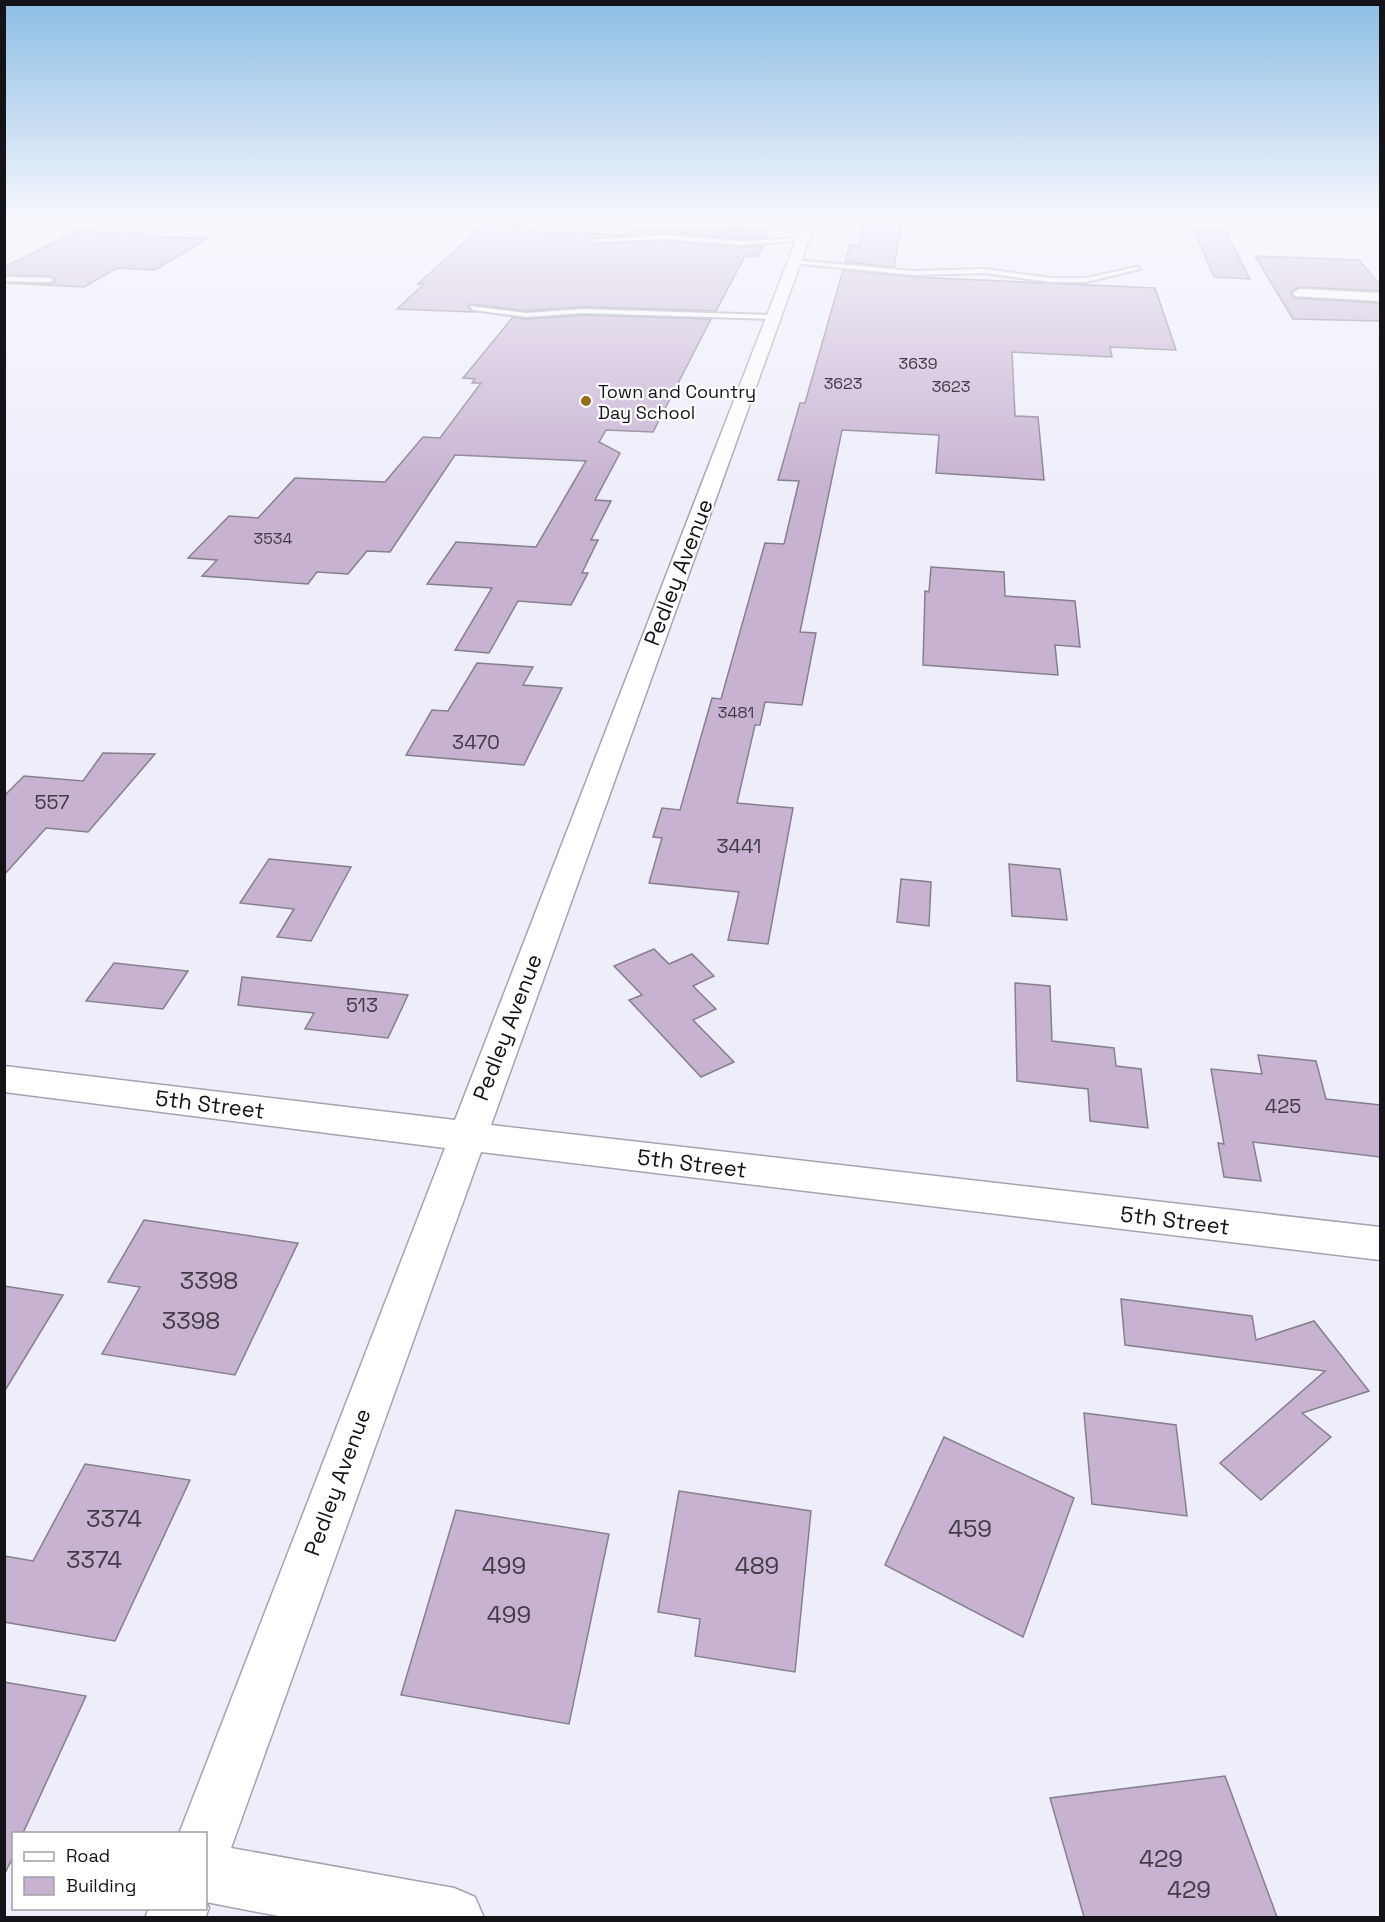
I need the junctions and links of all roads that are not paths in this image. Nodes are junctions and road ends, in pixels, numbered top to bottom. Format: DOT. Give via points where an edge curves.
graph roads {
  1 [pos="777,307"];
  2 [pos="473,308"];
  3 [pos="773,317"];
  4 [pos="4,1079"];
  5 [pos="466,1136"];
  6 [pos="1380,1244"];
  7 [pos="207,1835"];
  8 [pos="207,1873"];
  9 [pos="454,1917"];
  1 -- 3 [label="street, Pedley Avenue"];
  2 -- 3 [label="lane" via="526,315 583,311"];
  3 -- 5 [label="street, Pedley Avenue"];
  4 -- 5 [label="street, 5th Street"];
  5 -- 6 [label="street, 5th Street"];
  5 -- 7 [label="street, Pedley Avenue"];
  8 -- 9 [label="street"];
}
